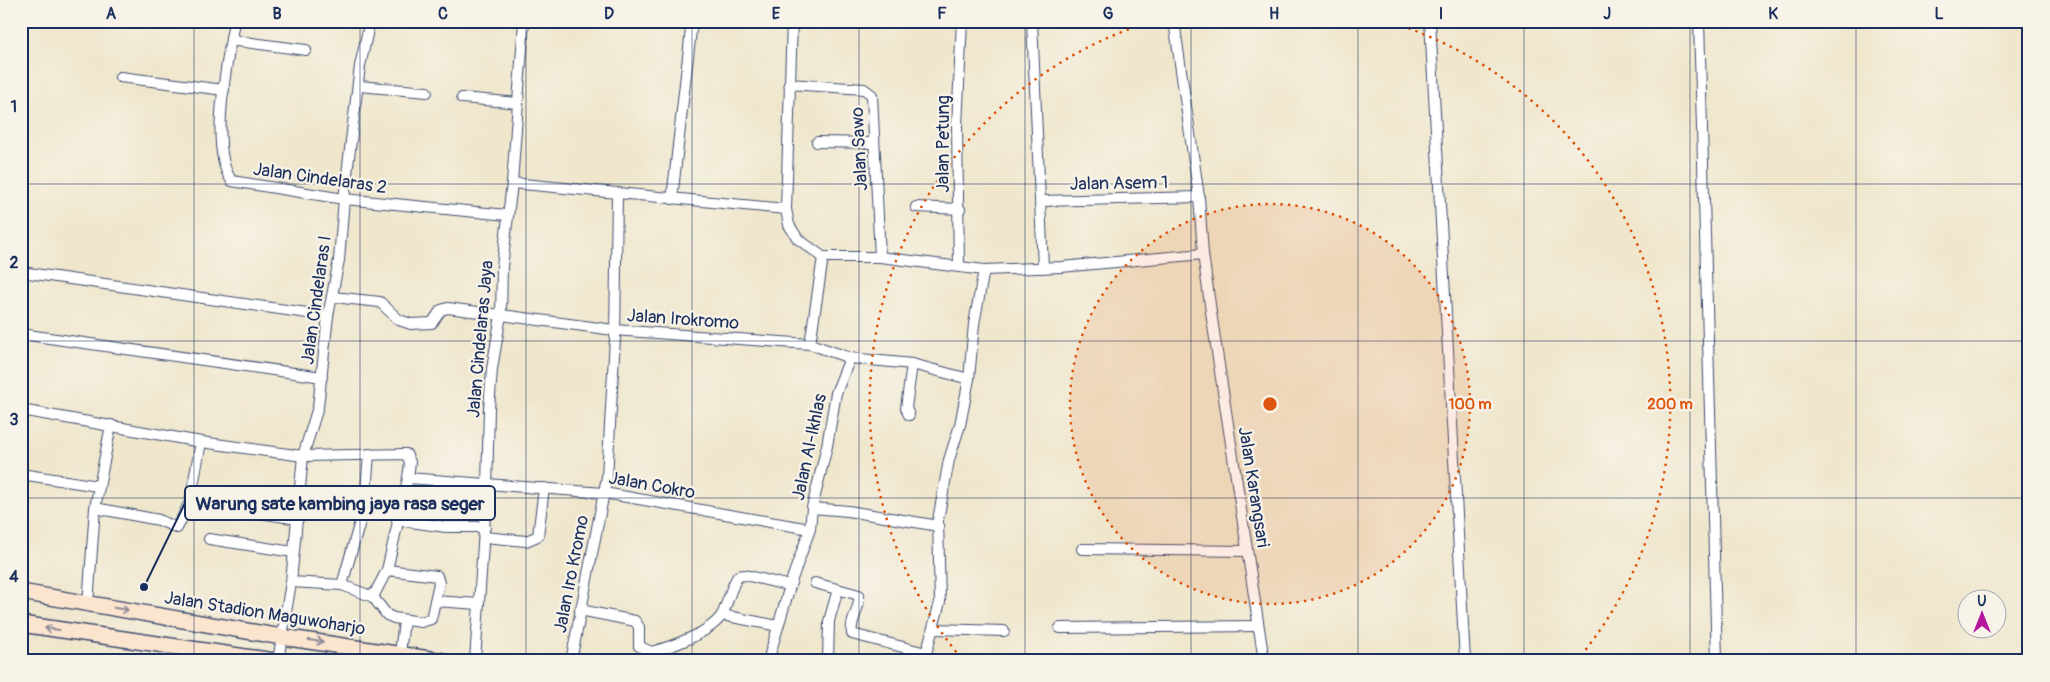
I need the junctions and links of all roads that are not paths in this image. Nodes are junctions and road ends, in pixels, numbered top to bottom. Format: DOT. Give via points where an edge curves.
graph roads {
  1 [pos="234,21"];
  2 [pos="370,21"];
  3 [pos="524,21"];
  4 [pos="692,21"];
  5 [pos="792,21"];
  6 [pos="962,21"];
  7 [pos="1032,21"];
  8 [pos="1174,21"];
  9 [pos="1430,21"];
  10 [pos="1699,21"];
  11 [pos="231,37"];
  12 [pos="306,50"];
  13 [pos="120,77"];
  14 [pos="789,84"];
  15 [pos="359,86"];
  16 [pos="224,90"];
  17 [pos="427,92"];
  18 [pos="462,98"];
  19 [pos="518,104"];
  20 [pos="817,142"];
  21 [pos="874,143"];
  22 [pos="512,183"];
  23 [pos="617,193"];
  24 [pos="1199,197"];
  25 [pos="672,198"];
  26 [pos="344,200"];
  27 [pos="1041,201"];
  28 [pos="916,207"];
  29 [pos="786,209"];
  30 [pos="960,209"];
  31 [pos="507,215"];
  32 [pos="1203,254"];
  33 [pos="824,257"];
  34 [pos="880,257"];
  35 [pos="959,267"];
  36 [pos="1043,268"];
  37 [pos="984,270"];
  38 [pos="21,272"];
  39 [pos="333,297"];
  40 [pos="501,315"];
  41 [pos="328,316"];
  42 [pos="614,330"];
  43 [pos="21,334"];
  44 [pos="810,344"];
  45 [pos="850,358"];
  46 [pos="912,364"];
  47 [pos="322,377"];
  48 [pos="970,379"];
  49 [pos="21,410"];
  50 [pos="909,416"];
  51 [pos="111,425"];
  52 [pos="201,442"];
  53 [pos="369,454"];
  54 [pos="303,456"];
  55 [pos="21,474"];
  56 [pos="408,478"];
  57 [pos="98,486"];
  58 [pos="487,486"];
  59 [pos="544,488"];
  60 [pos="604,493"];
  61 [pos="300,494"];
  62 [pos="190,502"];
  63 [pos="365,504"];
  64 [pos="95,508"];
  65 [pos="812,508"];
  66 [pos="298,519"];
  67 [pos="397,520"];
  68 [pos="939,526"];
  69 [pos="810,529"];
  70 [pos="484,532"];
  71 [pos="209,539"];
  72 [pos="1082,548"];
  73 [pos="1247,550"];
  74 [pos="293,552"];
  75 [pos="387,570"];
  76 [pos="291,582"];
  77 [pos="815,584"];
  78 [pos="342,585"];
  79 [pos="790,586"];
  80 [pos="838,589"];
  81 [pos="21,592"];
  82 [pos="372,597"];
  83 [pos="435,601"];
  84 [pos="88,604"];
  85 [pos="479,604"];
  86 [pos="580,610"];
  87 [pos="722,615"];
  88 [pos="404,621"];
  89 [pos="21,624"];
  90 [pos="778,626"];
  91 [pos="1258,626"];
  92 [pos="1060,628"];
  93 [pos="934,629"];
  94 [pos="1004,632"];
  95 [pos="282,637"];
  96 [pos="400,653"];
  97 [pos="650,656"];
  98 [pos="925,657"];
  99 [pos="274,661"];
  100 [pos="278,661"];
  101 [pos="443,661"];
  102 [pos="475,661"];
  103 [pos="571,661"];
  104 [pos="768,661"];
  105 [pos="828,661"];
  106 [pos="1264,661"];
  107 [pos="1465,661"];
  108 [pos="1717,661"];
  1 -- 11 [label="street, Jalan Cindelaras 2"];
  2 -- 15 [label="street, Jalan Cindelaras I"];
  3 -- 19 [label="street, Jalan Cindelaras Jaya"];
  4 -- 25 [label="street"];
  5 -- 14 [label="street"];
  6 -- 30 [label="street, Jalan Petung" via="957,126"];
  7 -- 27 [label="street"];
  8 -- 24 [label="street, Jalan Karangsari"];
  9 -- 107 [label="street"];
  10 -- 108 [label="street"];
  11 -- 12 [label="street" via="237,41"];
  11 -- 16 [label="street, Jalan Cindelaras 2"];
  13 -- 16 [label="street"];
  14 -- 21 [label="street, Jalan Sawo" via="867,90 872,95"];
  14 -- 29 [label="street"];
  15 -- 17 [label="street"];
  15 -- 26 [label="street, Jalan Cindelaras I"];
  16 -- 26 [label="street, Jalan Cindelaras 2" via="221,147 225,168 232,181"];
  18 -- 19 [label="street"];
  19 -- 22 [label="street, Jalan Cindelaras Jaya"];
  20 -- 21 [label="street"];
  21 -- 34 [label="street, Jalan Sawo"];
  22 -- 23 [label="street"];
  22 -- 31 [label="street, Jalan Cindelaras Jaya"];
  23 -- 25 [label="street"];
  23 -- 42 [label="street"];
  24 -- 27 [label="street, Jalan Asem 1"];
  24 -- 32 [label="street, Jalan Karangsari"];
  25 -- 29 [label="street"];
  26 -- 31 [label="street, Jalan Cindelaras 2"];
  26 -- 39 [label="street, Jalan Cindelaras I"];
  27 -- 36 [label="street"];
  28 -- 30 [label="street"];
  29 -- 33 [label="street" via="789,225 798,240"];
  30 -- 35 [label="street, Jalan Petung"];
  31 -- 40 [label="street, Jalan Cindelaras Jaya"];
  32 -- 36 [label="street"];
  32 -- 73 [label="street, Jalan Karangsari"];
  33 -- 34 [label="street"];
  33 -- 44 [label="street"];
  34 -- 35 [label="street"];
  35 -- 37 [label="street"];
  36 -- 37 [label="street"];
  37 -- 48 [label="street" via="974,324"];
  38 -- 41 [label="street"];
  39 -- 40 [label="street" via="380,302 398,320 411,324 432,323 444,308"];
  39 -- 41 [label="street, Jalan Cindelaras I"];
  40 -- 42 [label="street"];
  40 -- 58 [label="street, Jalan Cindelaras Jaya" via="488,409"];
  41 -- 47 [label="street, Jalan Cindelaras I"];
  42 -- 44 [label="street, Jalan Irokromo"];
  42 -- 60 [label="street, Jalan Irokromo"];
  43 -- 47 [label="street"];
  44 -- 45 [label="street, Jalan Irokromo"];
  45 -- 46 [label="street"];
  45 -- 65 [label="street, Jalan Al-Ikhlas" via="836,393"];
  46 -- 48 [label="street"];
  46 -- 50 [label="street" via="906,408"];
  47 -- 54 [label="street, Jalan Cindelaras I" via="318,407"];
  48 -- 68 [label="street" via="949,460"];
  49 -- 51 [label="street"];
  51 -- 52 [label="street"];
  51 -- 57 [label="street"];
  52 -- 54 [label="street"];
  52 -- 62 [label="street"];
  53 -- 54 [label="street"];
  53 -- 56 [label="street" via="408,456"];
  53 -- 63 [label="street"];
  54 -- 61 [label="street, Jalan Cindelaras I"];
  55 -- 57 [label="street"];
  56 -- 58 [label="street, Jalan Cokro"];
  56 -- 67 [label="street"];
  57 -- 64 [label="street"];
  58 -- 59 [label="street, Jalan Cokro"];
  58 -- 70 [label="street, Jalan Cindelaras Jaya"];
  59 -- 60 [label="street, Jalan Cokro"];
  59 -- 70 [label="street" via="538,536 526,541"];
  60 -- 69 [label="street, Jalan Cokro"];
  60 -- 86 [label="street, Jalan Iro Kromo"];
  61 -- 63 [label="street"];
  61 -- 66 [label="street, Jalan Cindelaras I"];
  62 -- 64 [label="street" via="177,528 149,517"];
  62 -- 66 [label="street"];
  63 -- 78 [label="street"];
  64 -- 84 [label="street"];
  65 -- 68 [label="street"];
  65 -- 69 [label="street, Jalan Al-Ikhlas"];
  66 -- 74 [label="street, Jalan Cindelaras I"];
  67 -- 70 [label="street"];
  67 -- 75 [label="street"];
  68 -- 93 [label="street" via="940,602"];
  69 -- 79 [label="street, Jalan Al-Ikhlas"];
  70 -- 85 [label="street, Jalan Cindelaras Jaya"];
  71 -- 74 [label="street"];
  72 -- 73 [label="street"];
  73 -- 91 [label="street, Jalan Karangsari"];
  74 -- 76 [label="street, Jalan Cindelaras I"];
  75 -- 82 [label="street"];
  75 -- 83 [label="street" via="436,575 439,581"];
  76 -- 78 [label="street"];
  76 -- 95 [label="street, Jalan Cindelaras I"];
  77 -- 80 [label="street"];
  78 -- 82 [label="street"];
  79 -- 87 [label="street" via="740,576"];
  79 -- 90 [label="street, Jalan Al-Ikhlas"];
  80 -- 98 [label="street" via="859,595 852,634"];
  80 -- 105 [label="street" via="829,621"];
  81 -- 84 [label="main road, Jalan Stadion Maguwoharjo"];
  82 -- 88 [label="street" via="387,615"];
  83 -- 85 [label="street"];
  83 -- 88 [label="street" via="431,619"];
  84 -- 95 [label="main road, Jalan Stadion Maguwoharjo, one-way"];
  85 -- 102 [label="street, Jalan Cindelaras Jaya"];
  86 -- 97 [label="street" via="635,621 639,627 639,646"];
  86 -- 103 [label="street, Jalan Iro Kromo"];
  87 -- 90 [label="street"];
  87 -- 97 [label="street" via="707,628"];
  88 -- 96 [label="street"];
  99 -- 89 [label="main road, one-way"];
  90 -- 104 [label="street, Jalan Al-Ikhlas"];
  91 -- 92 [label="street"];
  91 -- 106 [label="street, Jalan Karangsari"];
  93 -- 94 [label="street"];
  93 -- 98 [label="street"];
  95 -- 96 [label="main road, Jalan Stadion Maguwoharjo, one-way"];
  95 -- 100 [label="street, Jalan Cindelaras I"];
  96 -- 101 [label="main road, Jalan Stadion Maguwoharjo"];
}
